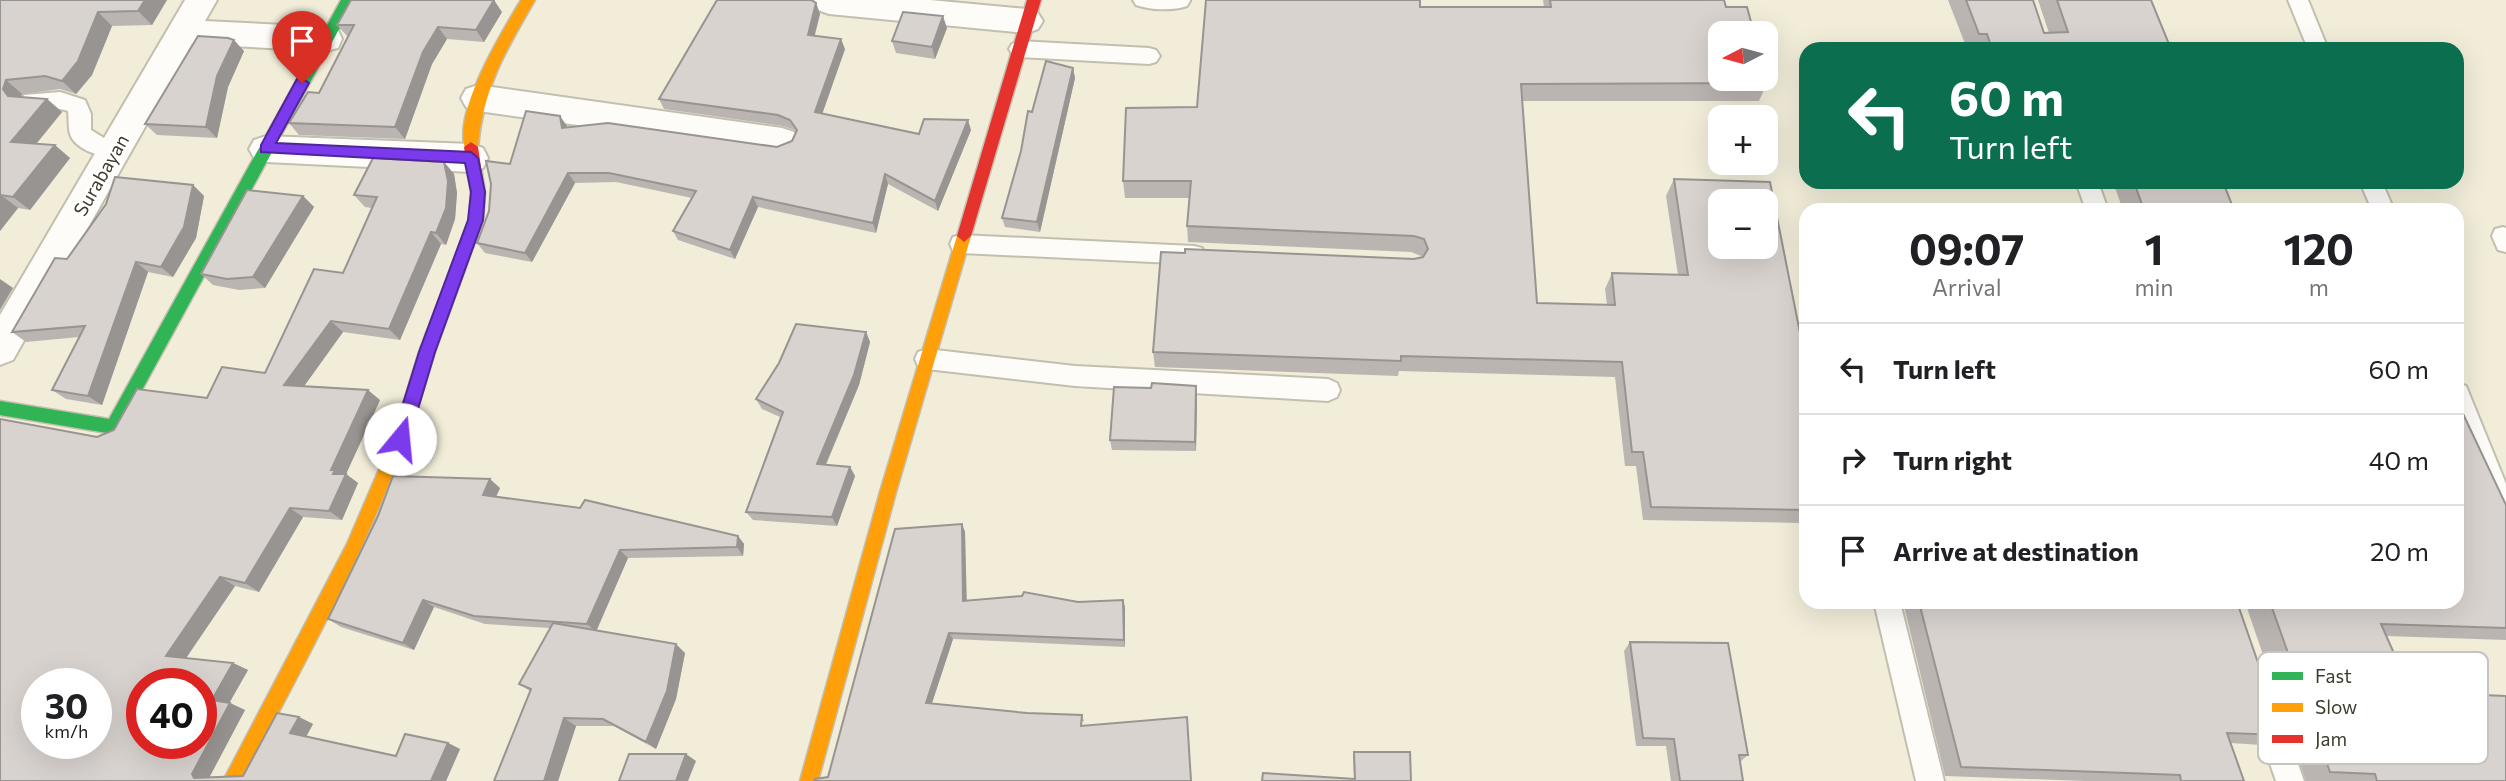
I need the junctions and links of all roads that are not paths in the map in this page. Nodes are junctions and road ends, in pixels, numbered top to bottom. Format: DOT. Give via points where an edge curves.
graph roads {
  1 [pos="201,0"];
  2 [pos="348,0"];
  3 [pos="528,0"];
  4 [pos="1143,0"];
  5 [pos="2298,0"];
  6 [pos="1180,1"];
  7 [pos="829,2"];
  8 [pos="1027,23"];
  9 [pos="184,32"];
  10 [pos="326,39"];
  11 [pos="2315,42"];
  12 [pos="1149,56"];
  13 [pos="478,98"];
  14 [pos="32,101"];
  15 [pos="782,141"];
  16 [pos="266,149"];
  17 [pos="116,150"];
  18 [pos="471,158"];
  19 [pos="961,244"];
  20 [pos="1222,256"];
  21 [pos="0,349"];
  22 [pos="927,359"];
  23 [pos="1328,390"];
  24 [pos="0,408"];
  25 [pos="2464,411"];
  26 [pos="2506,515"];
  27 [pos="1889,609"];
  28 [pos="2255,679"];
  29 [pos="2258,688"];
  30 [pos="2284,764"];
  31 [pos="232,781"];
  32 [pos="809,781"];
  33 [pos="1930,781"];
  34 [pos="2290,781"];
  1 -- 9 [label="street, Surabayan"];
  2 -- 10 [label="street"];
  3 -- 13 [label="street" via="486,73"];
  4 -- 6 [label="lane"];
  5 -- 11 [label="lane"];
  7 -- 8 [label="street"];
  8 -- 12 [label="lane"];
  8 -- 19 [label="street"];
  9 -- 10 [label="street"];
  9 -- 17 [label="street, Surabayan"];
  10 -- 16 [label="street"];
  13 -- 15 [label="street"];
  13 -- 18 [label="street" via="472,116"];
  14 -- 17 [label="lane" via="60,100 76,106 80,133 87,141"];
  16 -- 18 [label="street"];
  16 -- 24 [label="street" via="113,427"];
  17 -- 21 [label="street, Surabayan"];
  18 -- 31 [label="street" via="478,192 476,220 400,439 340,580"];
  19 -- 20 [label="lane"];
  19 -- 22 [label="street"];
  22 -- 23 [label="lane" via="1075,376"];
  22 -- 32 [label="street"];
  25 -- 26 [label="lane"];
  27 -- 33 [label="lane"];
  28 -- 29 [label="lane"];
  30 -- 34 [label="lane"];
}
